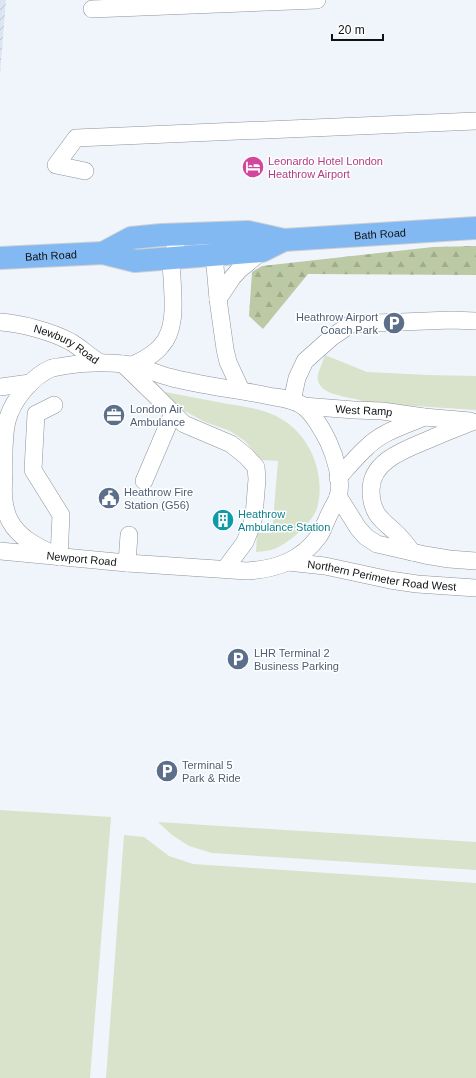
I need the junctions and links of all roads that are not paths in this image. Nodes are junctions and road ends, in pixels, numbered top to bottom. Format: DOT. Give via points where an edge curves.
graph roads {
  1 [pos="317,0"];
  2 [pos="92,9"];
  3 [pos="476,121"];
  4 [pos="85,170"];
  5 [pos="476,228"];
  6 [pos="186,234"];
  7 [pos="284,240"];
  8 [pos="262,251"];
  9 [pos="103,253"];
  10 [pos="214,255"];
  11 [pos="0,258"];
  12 [pos="171,258"];
  13 [pos="218,299"];
  14 [pos="476,321"];
  15 [pos="0,322"];
  16 [pos="99,362"];
  17 [pos="128,365"];
  18 [pos="30,383"];
  19 [pos="0,387"];
  20 [pos="242,390"];
  21 [pos="17,400"];
  22 [pos="298,403"];
  23 [pos="54,405"];
  24 [pos="173,413"];
  25 [pos="36,414"];
  26 [pos="424,417"];
  27 [pos="474,422"];
  28 [pos="338,478"];
  29 [pos="144,481"];
  30 [pos="338,496"];
  31 [pos="5,520"];
  32 [pos="129,535"];
  33 [pos="0,551"];
  34 [pos="412,552"];
  35 [pos="59,557"];
  36 [pos="476,561"];
  37 [pos="288,562"];
  38 [pos="128,563"];
  39 [pos="225,569"];
  40 [pos="476,588"];
  1 -- 2 [label="street"];
  3 -- 4 [label="street" via="76,138 56,164"];
  5 -- 7 [label="highway, Bath Road"];
  6 -- 7 [label="highway, Bath Road" via="248,232"];
  6 -- 9 [label="highway, Bath Road" via="131,238"];
  6 -- 10 [label="street"];
  6 -- 12 [label="street"];
  7 -- 8 [label="highway, Bath Road"];
  8 -- 10 [label="highway, Bath Road"];
  8 -- 13 [label="street" via="239,270"];
  9 -- 11 [label="highway, Bath Road"];
  9 -- 12 [label="highway, Bath Road" via="135,261"];
  10 -- 12 [label="highway, Bath Road"];
  10 -- 13 [label="street"];
  12 -- 17 [label="street" via="173,319 167,339 146,358"];
  13 -- 20 [label="street" via="228,362"];
  14 -- 22 [label="street" via="351,324 332,337 306,361 297,378"];
  15 -- 16 [label="street, Newbury Road" via="25,326 56,336 70,342"];
  16 -- 17 [label="street, Newbury Road"];
  16 -- 18 [label="street, Newport Road" via="53,368"];
  17 -- 20 [label="street" via="168,377"];
  17 -- 24 [label="street"];
  18 -- 19 [label="street"];
  18 -- 21 [label="street, Newport Road"];
  20 -- 22 [label="street"];
  21 -- 25 [label="street"];
  21 -- 31 [label="street, Newport Road" via="8,416 5,436"];
  22 -- 26 [label="street, West Ramp"];
  22 -- 28 [label="street" via="313,417 325,435 336,463"];
  23 -- 25 [label="street"];
  24 -- 29 [label="street"];
  24 -- 39 [label="street" via="184,424 231,444 256,467 254,516 251,527 245,542"];
  25 -- 35 [label="street" via="33,470 61,515"];
  26 -- 27 [label="street, West Ramp"];
  26 -- 28 [label="street, West Ramp" via="386,433 374,441"];
  27 -- 34 [label="street" via="389,458 373,478 371,496 377,514 401,537"];
  28 -- 30 [label="street"];
  30 -- 34 [label="street" via="366,537 377,544"];
  30 -- 37 [label="street" via="319,535 304,552"];
  31 -- 35 [label="street, Newport Road" via="30,542"];
  32 -- 38 [label="street"];
  33 -- 35 [label="street"];
  34 -- 36 [label="street"];
  35 -- 38 [label="street, Newport Road"];
  37 -- 39 [label="street, Newport Road" via="262,570"];
  37 -- 40 [label="street, Northern Perimeter Road West" via="325,566 417,584"];
  38 -- 39 [label="street, Newport Road"];
}
